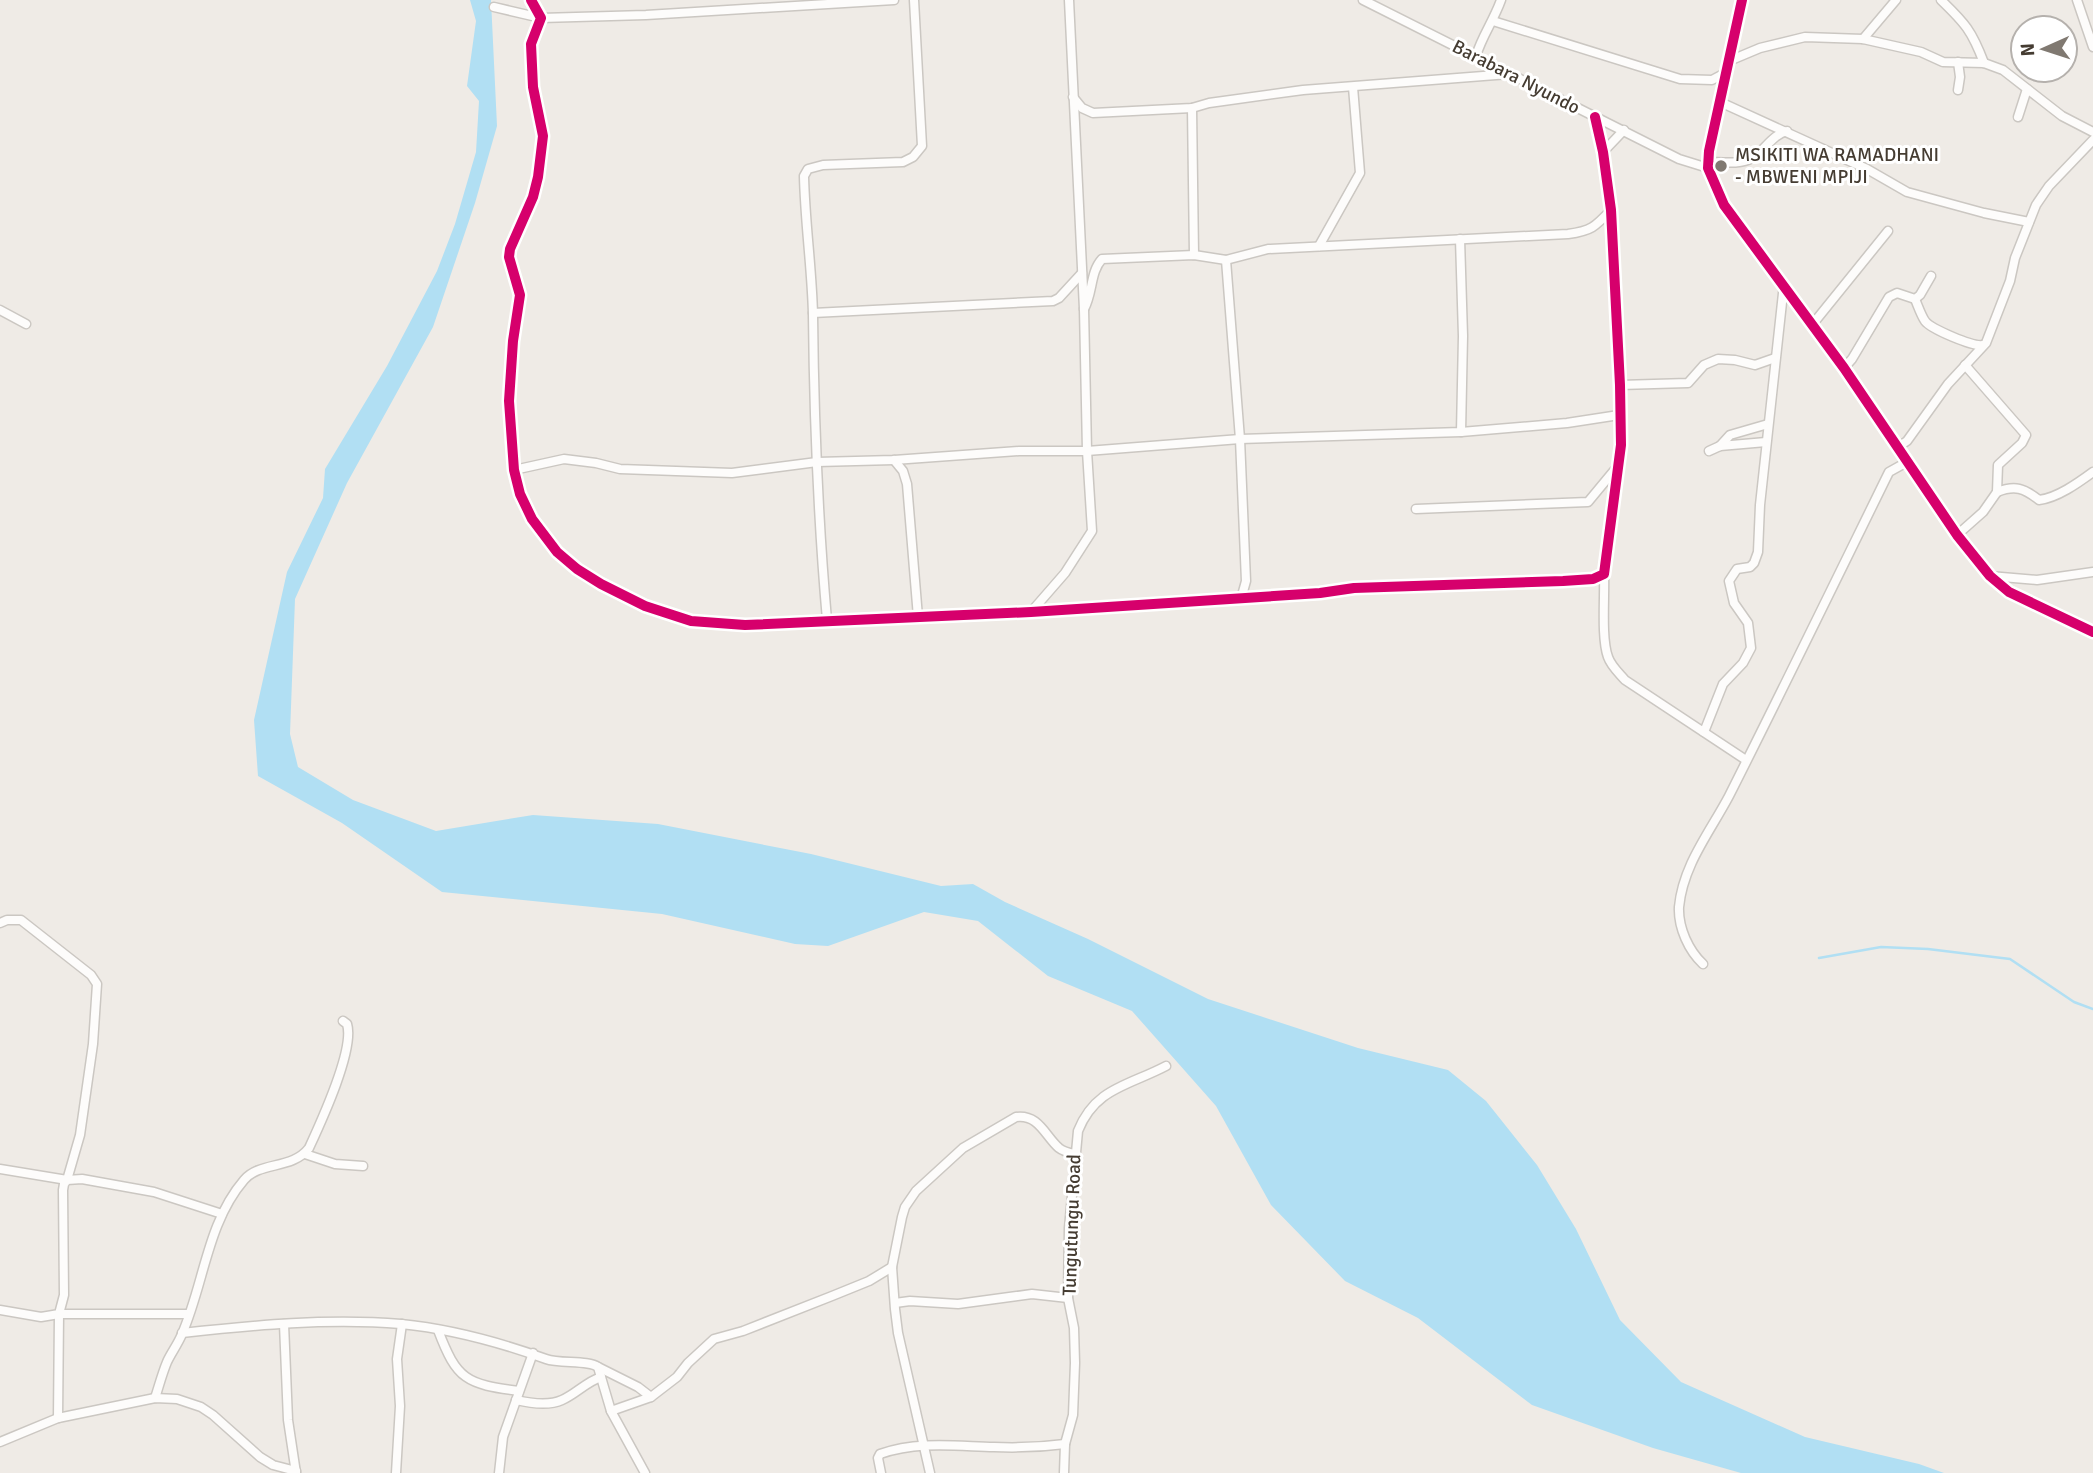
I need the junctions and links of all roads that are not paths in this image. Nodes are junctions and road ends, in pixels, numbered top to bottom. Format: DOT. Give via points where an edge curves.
graph roads {
  1 [pos="531,0"];
  2 [pos="894,0"];
  3 [pos="914,0"];
  4 [pos="1069,0"];
  5 [pos="1363,0"];
  6 [pos="1501,0"];
  7 [pos="1742,0"];
  8 [pos="1896,0"];
  9 [pos="1941,0"];
  10 [pos="2077,0"];
  11 [pos="738,4"];
  12 [pos="494,7"];
  13 [pos="541,18"];
  14 [pos="1493,21"];
  15 [pos="1863,39"];
  16 [pos="2093,47"];
  17 [pos="1476,56"];
  18 [pos="1729,61"];
  19 [pos="1958,62"];
  20 [pos="1984,63"];
  21 [pos="1727,72"];
  22 [pos="1508,74"];
  23 [pos="1353,87"];
  24 [pos="2027,89"];
  25 [pos="1958,90"];
  26 [pos="1073,97"];
  27 [pos="1720,102"];
  28 [pos="1192,108"];
  29 [pos="1595,117"];
  30 [pos="2018,117"];
  31 [pos="1624,130"];
  32 [pos="1787,131"];
  33 [pos="2093,132"];
  34 [pos="2093,140"];
  35 [pos="1603,152"];
  36 [pos="1708,165"];
  37 [pos="1611,210"];
  38 [pos="2029,222"];
  39 [pos="1888,231"];
  40 [pos="1460,239"];
  41 [pos="1319,246"];
  42 [pos="1194,255"];
  43 [pos="1226,260"];
  44 [pos="1082,273"];
  45 [pos="1931,276"];
  46 [pos="1784,284"];
  47 [pos="1915,299"];
  48 [pos="1084,309"];
  49 [pos="0,310"];
  50 [pos="813,313"];
  51 [pos="26,324"];
  52 [pos="1812,324"];
  53 [pos="1986,343"];
  54 [pos="1775,358"];
  55 [pos="1965,365"];
  56 [pos="1844,368"];
  57 [pos="1620,385"];
  58 [pos="1619,415"];
  59 [pos="1768,424"];
  60 [pos="1461,432"];
  61 [pos="1240,439"];
  62 [pos="1766,442"];
  63 [pos="1720,446"];
  64 [pos="1898,447"];
  65 [pos="1087,450"];
  66 [pos="1709,451"];
  67 [pos="894,460"];
  68 [pos="817,462"];
  69 [pos="1907,462"];
  70 [pos="1618,464"];
  71 [pos="514,470"];
  72 [pos="2093,472"];
  73 [pos="1997,492"];
  74 [pos="1416,509"];
  75 [pos="1957,535"];
  76 [pos="2093,572"];
  77 [pos="1604,574"];
  78 [pos="1990,576"];
  79 [pos="1241,599"];
  80 [pos="1031,611"];
  81 [pos="918,617"];
  82 [pos="827,620"];
  83 [pos="2093,632"];
  84 [pos="1704,732"];
  85 [pos="1746,760"];
  86 [pos="0,923"];
  87 [pos="1703,964"];
  88 [pos="343,1021"];
  89 [pos="1166,1066"];
  90 [pos="304,1154"];
  91 [pos="1075,1154"];
  92 [pos="363,1166"];
  93 [pos="0,1169"];
  94 [pos="67,1180"];
  95 [pos="222,1213"];
  96 [pos="892,1267"];
  97 [pos="1068,1298"];
  98 [pos="895,1303"];
  99 [pos="0,1310"];
  100 [pos="59,1314"];
  101 [pos="188,1314"];
  102 [pos="284,1324"];
  103 [pos="402,1324"];
  104 [pos="438,1330"];
  105 [pos="182,1333"];
  106 [pos="533,1353"];
  107 [pos="598,1367"];
  108 [pos="601,1377"];
  109 [pos="519,1391"];
  110 [pos="651,1397"];
  111 [pos="155,1398"];
  112 [pos="516,1400"];
  113 [pos="611,1410"];
  114 [pos="58,1418"];
  115 [pos="0,1442"];
  116 [pos="924,1444"];
  117 [pos="1065,1444"];
  118 [pos="296,1472"];
  119 [pos="396,1473"];
  120 [pos="499,1473"];
  121 [pos="645,1473"];
  122 [pos="881,1473"];
  123 [pos="930,1473"];
  124 [pos="1064,1473"];
  1 -- 13 [label="street"];
  2 -- 11 [label="street"];
  3 -- 50 [label="street" via="922,146 903,162 812,166 805,171"];
  4 -- 26 [label="street"];
  5 -- 17 [label="street, Barabara Nyundo"];
  6 -- 14 [label="street"];
  7 -- 18 [label="street"];
  8 -- 15 [label="street"];
  9 -- 20 [label="street" via="1958,14 1976,40"];
  10 -- 16 [label="street"];
  11 -- 13 [label="street" via="646,15"];
  12 -- 13 [label="street"];
  13 -- 71 [label="street" via="531,44 533,87 543,136 538,177 509,257 520,295 509,401"];
  14 -- 17 [label="street"];
  14 -- 21 [label="street" via="1680,79 1712,80"];
  15 -- 18 [label="street" via="1805,37"];
  15 -- 19 [label="street" via="1921,52 1943,62"];
  17 -- 22 [label="street, Barabara Nyundo"];
  18 -- 21 [label="street"];
  19 -- 20 [label="street"];
  19 -- 25 [label="street"];
  20 -- 24 [label="street" via="2003,70"];
  21 -- 27 [label="street"];
  22 -- 23 [label="street"];
  22 -- 29 [label="street, Barabara Nyundo"];
  23 -- 28 [label="street"];
  23 -- 41 [label="street" via="1360,173"];
  24 -- 30 [label="street"];
  24 -- 33 [label="street" via="2062,116"];
  26 -- 28 [label="street" via="1093,113"];
  26 -- 44 [label="street"];
  27 -- 32 [label="street"];
  27 -- 36 [label="street"];
  28 -- 42 [label="street"];
  29 -- 31 [label="street, Barabara Nyundo"];
  29 -- 35 [label="street"];
  31 -- 35 [label="street"];
  31 -- 36 [label="street, Barabara Nyundo" via="1679,159"];
  32 -- 36 [label="street" via="1751,159"];
  32 -- 38 [label="street" via="1907,192"];
  34 -- 38 [label="street" via="2049,186"];
  35 -- 37 [label="street"];
  36 -- 46 [label="street" via="1724,205"];
  37 -- 40 [label="street" via="1586,231"];
  37 -- 57 [label="street"];
  38 -- 53 [label="street"];
  39 -- 52 [label="street"];
  40 -- 41 [label="street"];
  40 -- 60 [label="street"];
  41 -- 43 [label="street" via="1268,249"];
  42 -- 43 [label="street"];
  42 -- 48 [label="street" via="1102,259"];
  43 -- 61 [label="street"];
  44 -- 48 [label="street"];
  44 -- 50 [label="street" via="1053,302"];
  45 -- 47 [label="street"];
  46 -- 52 [label="street"];
  46 -- 54 [label="street"];
  47 -- 53 [label="street" via="1933,327 1976,346"];
  47 -- 56 [label="street" via="1897,293 1889,298"];
  48 -- 65 [label="street"];
  49 -- 51 [label="street"];
  50 -- 68 [label="street"];
  52 -- 56 [label="street"];
  53 -- 55 [label="street"];
  54 -- 57 [label="street" via="1755,365 1718,359 1704,365 1688,383"];
  54 -- 59 [label="street"];
  55 -- 64 [label="street"];
  55 -- 73 [label="street" via="2026,435 1998,465"];
  56 -- 64 [label="street"];
  57 -- 58 [label="street"];
  58 -- 60 [label="street"];
  58 -- 70 [label="street"];
  59 -- 62 [label="street"];
  59 -- 63 [label="street" via="1730,435"];
  60 -- 61 [label="street"];
  61 -- 65 [label="street"];
  61 -- 79 [label="street" via="1245,581"];
  62 -- 63 [label="street"];
  62 -- 84 [label="street" via="1758,552 1755,563 1737,569 1729,581 1734,603 1748,623 1751,648 1723,684"];
  63 -- 66 [label="street"];
  64 -- 69 [label="street"];
  65 -- 67 [label="street"];
  65 -- 80 [label="street" via="1092,531 1065,573"];
  67 -- 68 [label="street"];
  67 -- 81 [label="street" via="907,484"];
  68 -- 71 [label="street" via="732,473 620,469 564,459"];
  68 -- 82 [label="street"];
  69 -- 75 [label="street"];
  69 -- 85 [label="street" via="1889,472"];
  70 -- 74 [label="street" via="1588,502"];
  70 -- 77 [label="street"];
  71 -- 82 [label="street" via="532,519 557,552 585,574 645,606 705,624"];
  72 -- 73 [label="street" via="2045,499 2039,500 2024,488"];
  73 -- 75 [label="street"];
  75 -- 78 [label="street"];
  76 -- 78 [label="street" via="2037,580"];
  77 -- 79 [label="street" via="1593,579 1354,588"];
  77 -- 84 [label="street" via="1605,640 1614,667 1625,680"];
  78 -- 83 [label="street" via="2009,592"];
  79 -- 80 [label="street"];
  80 -- 81 [label="street"];
  81 -- 82 [label="street"];
  84 -- 85 [label="street"];
  85 -- 87 [label="street" via="1694,858 1679,908 1692,954"];
  86 -- 94 [label="street" via="21,920 96,981 80,1135"];
  88 -- 90 [label="street" via="349,1029 345,1056"];
  89 -- 91 [label="street, Tungutungu Road" via="1094,1103 1078,1131"];
  90 -- 92 [label="street" via="335,1164"];
  90 -- 95 [label="street" via="255,1171"];
  91 -- 96 [label="street" via="1058,1147 1030,1117 1000,1124 963,1148 910,1198"];
  91 -- 97 [label="street, Tungutungu Road"];
  93 -- 94 [label="street"];
  94 -- 95 [label="street" via="153,1192"];
  94 -- 100 [label="street" via="63,1190 64,1295"];
  95 -- 101 [label="street"];
  96 -- 98 [label="street"];
  96 -- 110 [label="street" via="832,1296 714,1339"];
  97 -- 98 [label="street" via="1032,1294 958,1304"];
  97 -- 117 [label="street, Tungutungu Road" via="1075,1363 1073,1415"];
  98 -- 116 [label="street"];
  99 -- 100 [label="street" via="41,1317"];
  100 -- 101 [label="street"];
  100 -- 114 [label="street"];
  101 -- 105 [label="street"];
  102 -- 103 [label="street"];
  102 -- 105 [label="street"];
  102 -- 118 [label="street" via="288,1420"];
  103 -- 104 [label="street"];
  103 -- 119 [label="street" via="397,1359 401,1406"];
  104 -- 106 [label="street"];
  104 -- 109 [label="street" via="450,1359 464,1377"];
  105 -- 111 [label="street"];
  106 -- 107 [label="street"];
  106 -- 109 [label="street"];
  107 -- 108 [label="street"];
  107 -- 110 [label="street"];
  108 -- 112 [label="street" via="560,1401"];
  108 -- 113 [label="street"];
  109 -- 112 [label="street"];
  110 -- 113 [label="street"];
  111 -- 114 [label="street"];
  111 -- 118 [label="street" via="201,1407 260,1457"];
  112 -- 120 [label="street" via="503,1437"];
  113 -- 121 [label="street"];
  114 -- 115 [label="street"];
  116 -- 117 [label="street"];
  116 -- 122 [label="street" via="880,1454"];
  116 -- 123 [label="street"];
  117 -- 124 [label="street, Tungutungu Road"];
}
